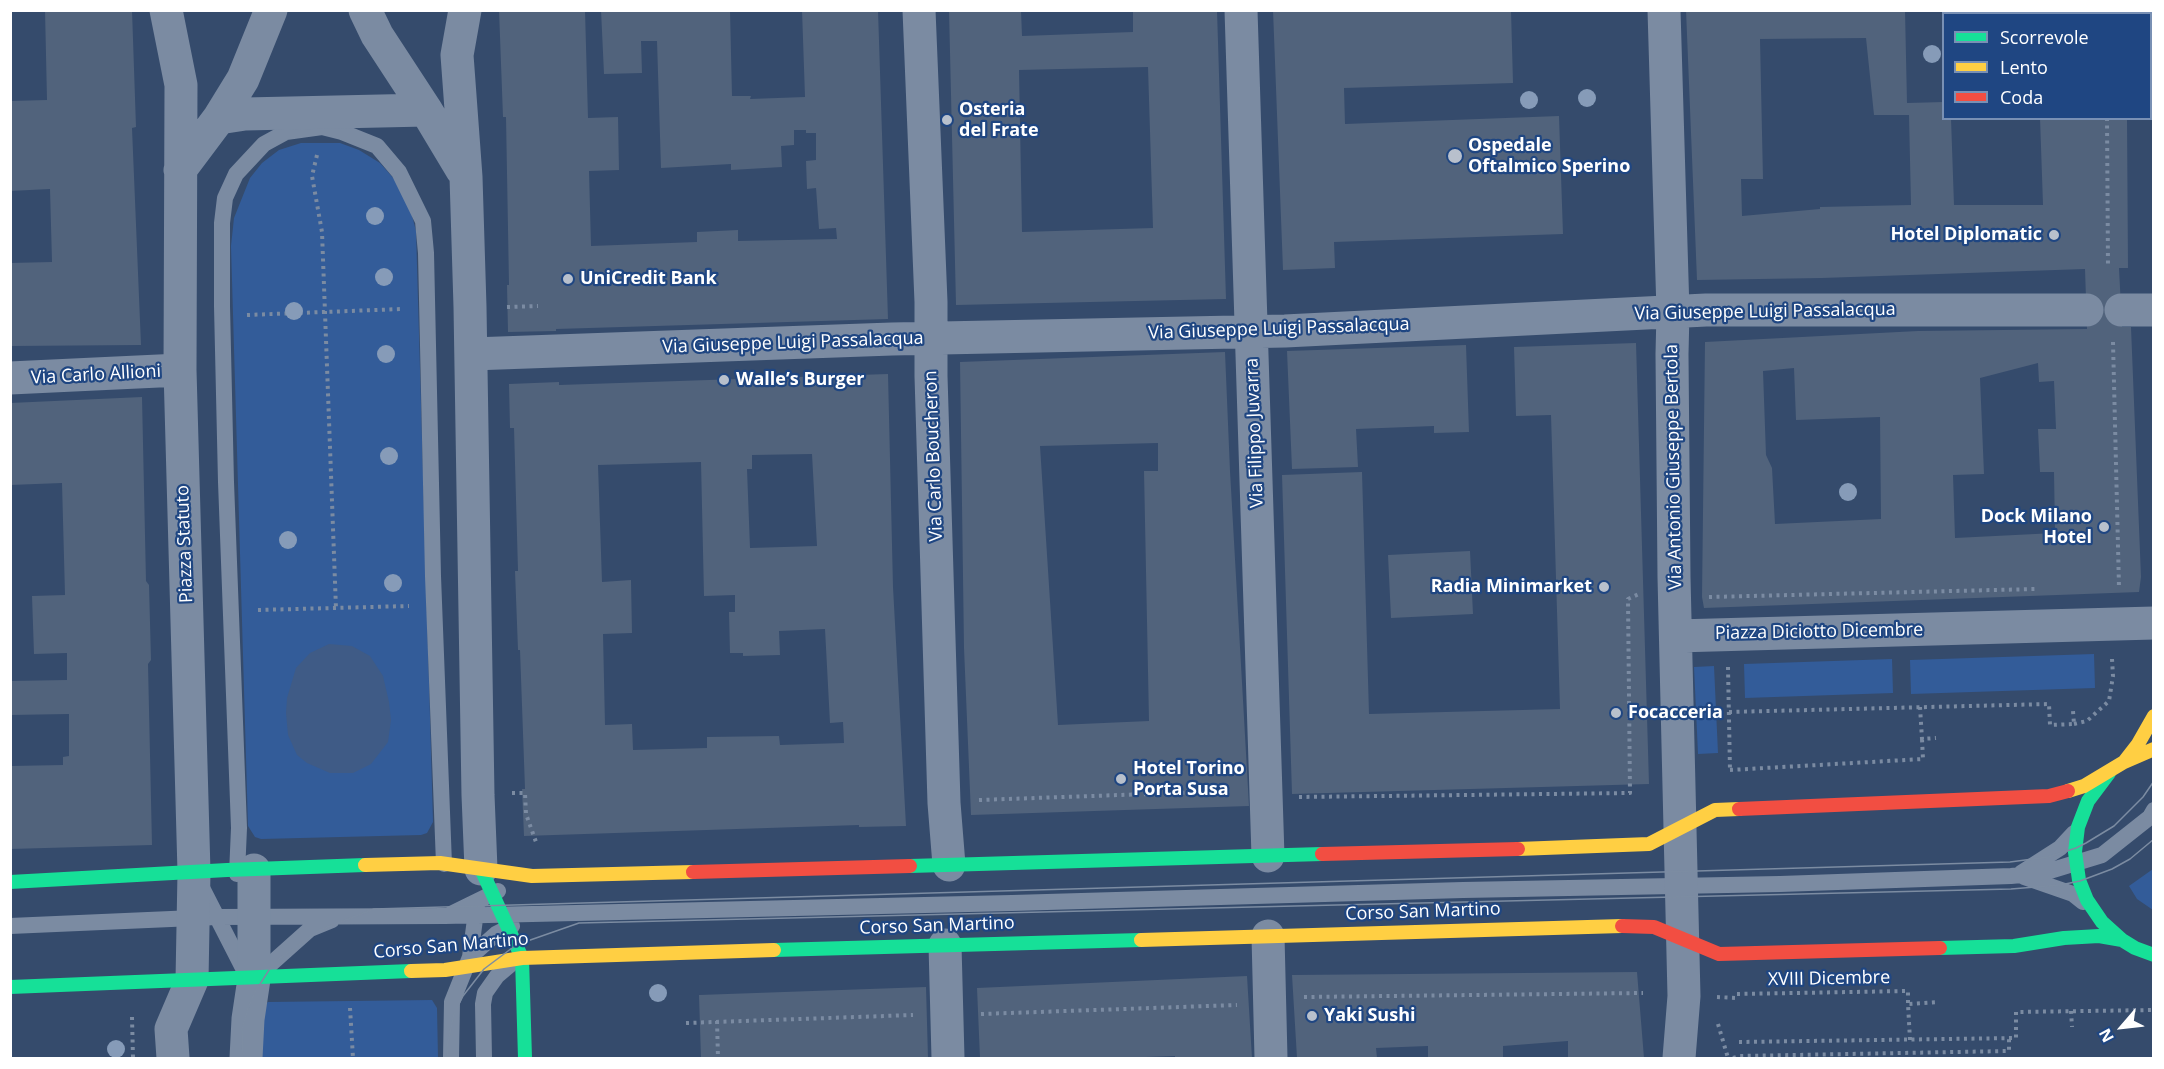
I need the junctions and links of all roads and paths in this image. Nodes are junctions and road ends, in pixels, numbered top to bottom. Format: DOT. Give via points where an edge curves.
graph roads {
  1 [pos="166,10"];
  2 [pos="271,10"];
  3 [pos="365,10"];
  4 [pos="465,10"];
  5 [pos="919,10"];
  6 [pos="1241,10"];
  7 [pos="1664,10"];
  8 [pos="426,110"];
  9 [pos="219,118"];
  10 [pos="2107,120"];
  11 [pos="309,153"];
  12 [pos="180,170"];
  13 [pos="466,177"];
  14 [pos="2108,268"];
  15 [pos="538,306"];
  16 [pos="507,307"];
  17 [pos="410,309"];
  18 [pos="2087,310"];
  19 [pos="2154,310"];
  20 [pos="325,312"];
  21 [pos="1673,312"];
  22 [pos="222,316"];
  23 [pos="2117,325"];
  24 [pos="1251,331"];
  25 [pos="931,338"];
  26 [pos="472,354"];
  27 [pos="180,370"];
  28 [pos="10,378"];
  29 [pos="2039,588"];
  30 [pos="1675,594"];
  31 [pos="418,606"];
  32 [pos="336,609"];
  33 [pos="251,611"];
  34 [pos="2154,623"];
  35 [pos="2110,625"];
  36 [pos="1728,634"];
  37 [pos="1676,636"];
  38 [pos="1920,707"];
  39 [pos="2073,711"];
  40 [pos="1729,712"];
  41 [pos="2154,716"];
  42 [pos="2074,724"];
  43 [pos="1936,738"];
  44 [pos="1922,739"];
  45 [pos="2154,749"];
  46 [pos="2124,762"];
  47 [pos="1730,770"];
  48 [pos="2110,772"];
  49 [pos="1730,780"];
  50 [pos="1238,790"];
  51 [pos="1292,797"];
  52 [pos="969,800"];
  53 [pos="2154,810"];
  54 [pos="2078,827"];
  55 [pos="1679,828"];
  56 [pos="1268,856"];
  57 [pos="2076,863"];
  58 [pos="444,864"];
  59 [pos="949,865"];
  60 [pos="194,872"];
  61 [pos="2018,875"];
  62 [pos="532,876"];
  63 [pos="10,882"];
  64 [pos="1681,886"];
  65 [pos="243,894"];
  66 [pos="482,894"];
  67 [pos="205,917"];
  68 [pos="341,917"];
  69 [pos="506,921"];
  70 [pos="2102,922"];
  71 [pos="10,926"];
  72 [pos="1268,936"];
  73 [pos="1682,939"];
  74 [pos="2122,940"];
  75 [pos="945,945"];
  76 [pos="2154,955"];
  77 [pos="522,958"];
  78 [pos="468,962"];
  79 [pos="246,968"];
  80 [pos="192,980"];
  81 [pos="132,984"];
  82 [pos="10,987"];
  83 [pos="1643,993"];
  84 [pos="1737,994"];
  85 [pos="1293,997"];
  86 [pos="1939,1002"];
  87 [pos="1908,1004"];
  88 [pos="1249,1005"];
  89 [pos="350,1008"];
  90 [pos="2154,1010"];
  91 [pos="2071,1011"];
  92 [pos="978,1014"];
  93 [pos="915,1015"];
  94 [pos="717,1021"];
  95 [pos="686,1023"];
  96 [pos="2072,1027"];
  97 [pos="2009,1038"];
  98 [pos="1910,1040"];
  99 [pos="1739,1042"];
  100 [pos="133,1059"];
  101 [pos="173,1059"];
  102 [pos="246,1059"];
  103 [pos="354,1059"];
  104 [pos="451,1059"];
  105 [pos="484,1059"];
  106 [pos="525,1059"];
  107 [pos="718,1059"];
  108 [pos="948,1059"];
  109 [pos="1271,1059"];
  110 [pos="1679,1059"];
  111 [pos="1733,1059"];
  1 -- 12 [label="street, Piazza Statuto" via="181,85"];
  2 -- 9 [label="street" via="243,79"];
  3 -- 8 [label="street"];
  4 -- 13 [label="street" via="457,55"];
  5 -- 25 [label="street, Via Carlo Boucheron"];
  6 -- 24 [label="street, Via Filippo Juvarra"];
  7 -- 21 [label="street, Via Antonio Giuseppe Bertola"];
  8 -- 9 [label="street"];
  8 -- 13 [label="street"];
  9 -- 12 [label="street"];
  10 -- 14 [label="path"];
  11 -- 20 [label="path" via="318,152 312,176 322,232"];
  12 -- 27 [label="street, Piazza Statuto"];
  13 -- 26 [label="street"];
  15 -- 16 [label="path"];
  17 -- 20 [label="path"];
  18 -- 21 [label="street, Via Giuseppe Luigi Passalacqua"];
  19 -- 23 [label="street"];
  20 -- 22 [label="path"];
  20 -- 32 [label="path"];
  21 -- 24 [label="street, Via Giuseppe Luigi Passalacqua"];
  21 -- 30 [label="street, Via Antonio Giuseppe Bertola"];
  22 -- 58 [label="lane" via="222,223 225,198 236,174 264,144 286,132 322,127 377,146 399,172 423,221 426,253"];
  22 -- 65 [label="lane"];
  23 -- 35 [label="path" via="2119,587 2107,587"];
  24 -- 25 [label="street, Via Giuseppe Luigi Passalacqua"];
  24 -- 56 [label="street, Via Filippo Juvarra"];
  25 -- 26 [label="street, Via Giuseppe Luigi Passalacqua"];
  25 -- 59 [label="street, Via Carlo Boucheron"];
  26 -- 66 [label="street"];
  27 -- 28 [label="street, Via Carlo Allioni"];
  27 -- 60 [label="street, Piazza Statuto"];
  29 -- 30 [label="path" via="1702,597"];
  30 -- 37 [label="street, Via Antonio Giuseppe Bertola"];
  30 -- 51 [label="path" via="1659,599 1644,592 1628,599 1630,793"];
  31 -- 32 [label="path"];
  32 -- 33 [label="path"];
  34 -- 35 [label="street, Piazza Diciotto Dicembre"];
  35 -- 36 [label="street, Piazza Diciotto Dicembre"];
  35 -- 42 [label="path" via="2114,676 2109,701 2087,722"];
  36 -- 37 [label="street, Piazza Diciotto Dicembre"];
  36 -- 40 [label="path"];
  37 -- 55 [label="street"];
  38 -- 40 [label="path"];
  38 -- 42 [label="path" via="2049,704 2050,725"];
  38 -- 44 [label="path"];
  39 -- 42 [label="path"];
  40 -- 47 [label="path"];
  41 -- 46 [label="main road"];
  43 -- 44 [label="path"];
  44 -- 47 [label="path" via="1923,759"];
  45 -- 46 [label="main road"];
  46 -- 48 [label="main road"];
  47 -- 49 [label="path"];
  48 -- 54 [label="main road" via="2088,801"];
  48 -- 55 [label="main road" via="2084,786 2049,796 1715,810"];
  50 -- 52 [label="path"];
  53 -- 57 [label="lane" via="2102,855"];
  54 -- 57 [label="main road"];
  54 -- 61 [label="lane" via="2060,849"];
  55 -- 56 [label="main road" via="1648,844 1632,846"];
  55 -- 64 [label="street"];
  56 -- 59 [label="main road"];
  57 -- 61 [label="lane" via="2043,873"];
  57 -- 70 [label="main road" via="2087,900"];
  58 -- 65 [label="main road"];
  58 -- 66 [label="main road"];
  59 -- 62 [label="main road"];
  60 -- 63 [label="main road"];
  60 -- 65 [label="main road"];
  60 -- 67 [label="street, Piazza Statuto"];
  61 -- 64 [label="lane"];
  61 -- 70 [label="lane" via="2073,894"];
  62 -- 66 [label="lane"];
  62 -- 66 [label="main road"];
  64 -- 69 [label="lane, Corso San Martino" via="538,914"];
  64 -- 73 [label="street"];
  65 -- 67 [label="lane"];
  65 -- 68 [label="lane"];
  65 -- 79 [label="street"];
  66 -- 68 [label="lane" via="448,916"];
  66 -- 69 [label="lane"];
  66 -- 69 [label="main road"];
  66 -- 78 [label="lane"];
  67 -- 71 [label="lane"];
  67 -- 79 [label="lane"];
  67 -- 80 [label="street, Piazza Statuto"];
  68 -- 79 [label="lane" via="309,929"];
  69 -- 77 [label="main road"];
  69 -- 78 [label="lane"];
  70 -- 74 [label="main road"];
  72 -- 73 [label="main road, Corso San Martino" via="1636,926 1654,927"];
  72 -- 75 [label="main road, Corso San Martino"];
  72 -- 109 [label="street"];
  73 -- 74 [label="main road" via="1719,954 2014,946 2099,936"];
  73 -- 110 [label="street" via="1684,996"];
  74 -- 76 [label="main road"];
  75 -- 77 [label="main road, Corso San Martino"];
  75 -- 108 [label="street"];
  77 -- 78 [label="main road, Corso San Martino"];
  77 -- 105 [label="lane" via="496,976 485,993"];
  77 -- 106 [label="main road"];
  78 -- 79 [label="main road, Corso San Martino" via="445,970"];
  78 -- 104 [label="lane" via="452,1002"];
  79 -- 80 [label="main road, Corso San Martino"];
  79 -- 102 [label="street"];
  80 -- 81 [label="main road, Corso San Martino"];
  80 -- 101 [label="street, Piazza Statuto" via="171,1029"];
  81 -- 82 [label="main road, Corso San Martino"];
  81 -- 100 [label="path"];
  83 -- 85 [label="path"];
  84 -- 87 [label="path, XVIII Dicembre" via="1908,991"];
  86 -- 87 [label="path"];
  87 -- 98 [label="path"];
  88 -- 92 [label="path"];
  89 -- 103 [label="path"];
  90 -- 91 [label="path"];
  91 -- 96 [label="path"];
  91 -- 97 [label="path" via="2016,1012 2016,1038"];
  93 -- 94 [label="path"];
  94 -- 95 [label="path"];
  94 -- 107 [label="path"];
  97 -- 98 [label="path"];
  97 -- 111 [label="path" via="2009,1051"];
  98 -- 99 [label="path"];
}
